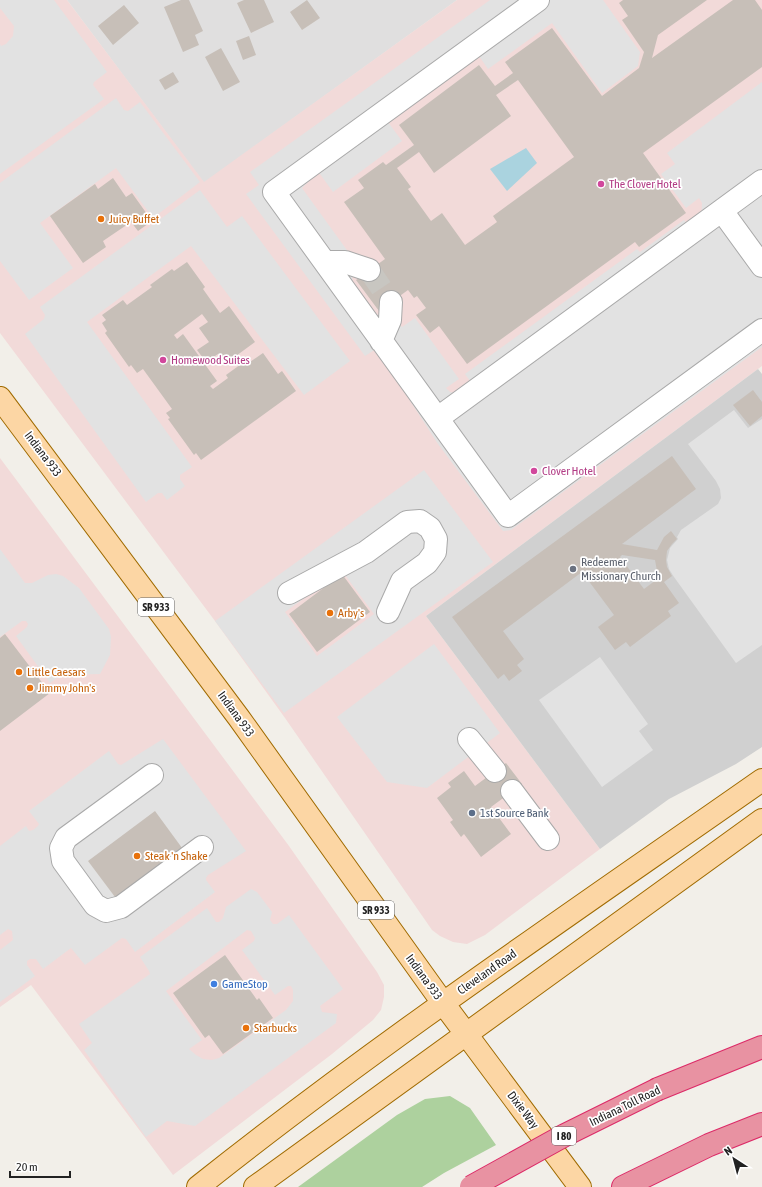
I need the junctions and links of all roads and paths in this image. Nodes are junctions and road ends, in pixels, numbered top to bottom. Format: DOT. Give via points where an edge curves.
graph roads {
  1 [pos="538,0"];
  2 [pos="762,182"];
  3 [pos="722,211"];
  4 [pos="325,262"];
  5 [pos="762,266"];
  6 [pos="369,270"];
  7 [pos="391,302"];
  8 [pos="762,330"];
  9 [pos="381,340"];
  10 [pos="0,398"];
  11 [pos="438,418"];
  12 [pos="289,593"];
  13 [pos="388,612"];
  14 [pos="469,739"];
  15 [pos="495,771"];
  16 [pos="152,775"];
  17 [pos="762,780"];
  18 [pos="512,791"];
  19 [pos="762,820"];
  20 [pos="548,839"];
  21 [pos="202,847"];
  22 [pos="443,1003"];
  23 [pos="466,1034"];
  24 [pos="762,1047"];
  25 [pos="762,1124"];
  26 [pos="198,1187"];
  27 [pos="254,1187"];
  28 [pos="471,1187"];
  29 [pos="580,1187"];
  30 [pos="623,1187"];
  1 -- 4 [label="lane" via="274,192"];
  2 -- 3 [label="lane"];
  3 -- 5 [label="lane"];
  3 -- 11 [label="lane"];
  4 -- 6 [label="lane" via="345,262"];
  4 -- 9 [label="lane"];
  7 -- 9 [label="lane" via="390,320"];
  8 -- 11 [label="lane" via="508,516"];
  9 -- 11 [label="lane"];
  10 -- 22 [label="main road, Indiana 933 / SR 933" via="240,718"];
  12 -- 13 [label="lane" via="366,552 407,522 420,521 430,528 436,539 435,552 427,563 402,581"];
  14 -- 15 [label="lane"];
  16 -- 21 [label="lane" via="66,838 61,848 63,861 95,905 106,911 121,907"];
  17 -- 22 [label="main road, Cleveland Road"];
  18 -- 20 [label="lane"];
  19 -- 23 [label="main road"];
  22 -- 23 [label="main road, Indiana 933 / SR 933"];
  22 -- 26 [label="main road, Cleveland Road"];
  23 -- 27 [label="main road"];
  23 -- 29 [label="main road, Dixie Way / SR 933"];
  24 -- 28 [label="highway, Indiana Toll Road / I 80, bridge" via="658,1089 565,1135"];
  25 -- 30 [label="highway" via="709,1145"];
}
